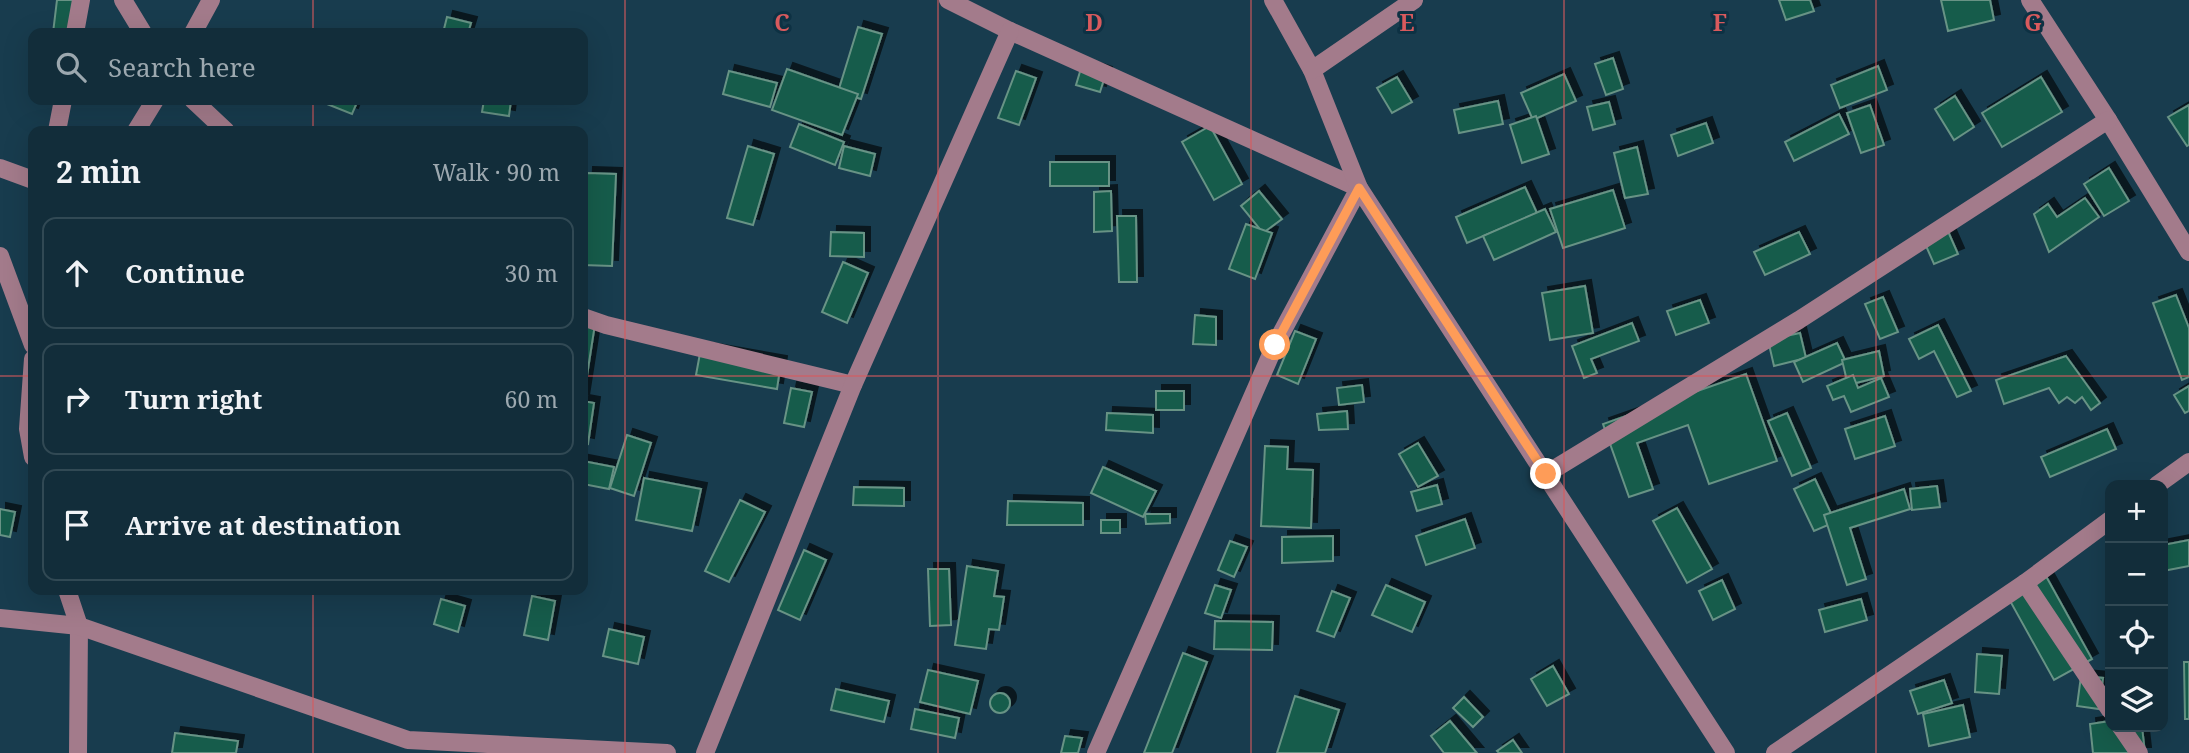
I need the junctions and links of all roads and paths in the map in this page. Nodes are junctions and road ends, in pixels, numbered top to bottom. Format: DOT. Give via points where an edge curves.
graph roads {
  1 [pos="81,0"];
  2 [pos="123,0"];
  3 [pos="211,0"];
  4 [pos="948,0"];
  5 [pos="1273,0"];
  6 [pos="1414,0"];
  7 [pos="2030,0"];
  8 [pos="76,28"];
  9 [pos="140,28"];
  10 [pos="196,28"];
  11 [pos="1010,31"];
  12 [pos="1312,70"];
  13 [pos="62,105"];
  14 [pos="152,105"];
  15 [pos="198,105"];
  16 [pos="2108,120"];
  17 [pos="58,126"];
  18 [pos="139,126"];
  19 [pos="221,126"];
  20 [pos="0,168"];
  21 [pos="28,178"];
  22 [pos="1359,188"];
  23 [pos="2189,252"];
  24 [pos="0,256"];
  25 [pos="588,319"];
  26 [pos="28,332"];
  27 [pos="853,384"];
  28 [pos="2189,462"];
  29 [pos="1546,474"];
  30 [pos="2164,480"];
  31 [pos="2105,524"];
  32 [pos="2025,583"];
  33 [pos="69,595"];
  34 [pos="0,618"];
  35 [pos="79,626"];
  36 [pos="2105,703"];
  37 [pos="2124,732"];
  38 [pos="407,747"];
  39 [pos="78,753"];
  40 [pos="667,753"];
  41 [pos="705,753"];
  42 [pos="1096,753"];
  43 [pos="1726,753"];
  44 [pos="1776,753"];
  45 [pos="2139,753"];
  1 -- 8 [label="street"];
  2 -- 9 [label="street"];
  3 -- 10 [label="street"];
  4 -- 11 [label="street"];
  5 -- 12 [label="street"];
  6 -- 12 [label="street"];
  7 -- 16 [label="street"];
  11 -- 22 [label="street"];
  11 -- 27 [label="street"];
  12 -- 22 [label="street"];
  13 -- 17 [label="street"];
  14 -- 18 [label="street"];
  15 -- 19 [label="street"];
  16 -- 23 [label="street"];
  16 -- 29 [label="street" via="1787,327"];
  20 -- 21 [label="street"];
  22 -- 29 [label="street"];
  22 -- 42 [label="street" via="1275,345"];
  24 -- 26 [label="street"];
  25 -- 27 [label="street"];
  27 -- 41 [label="street"];
  28 -- 30 [label="street"];
  29 -- 43 [label="street"];
  31 -- 32 [label="street"];
  32 -- 36 [label="street"];
  32 -- 44 [label="street"];
  33 -- 35 [label="street"];
  34 -- 35 [label="street"];
  35 -- 38 [label="street"];
  35 -- 39 [label="street"];
  37 -- 45 [label="street"];
  38 -- 40 [label="street"];
}
